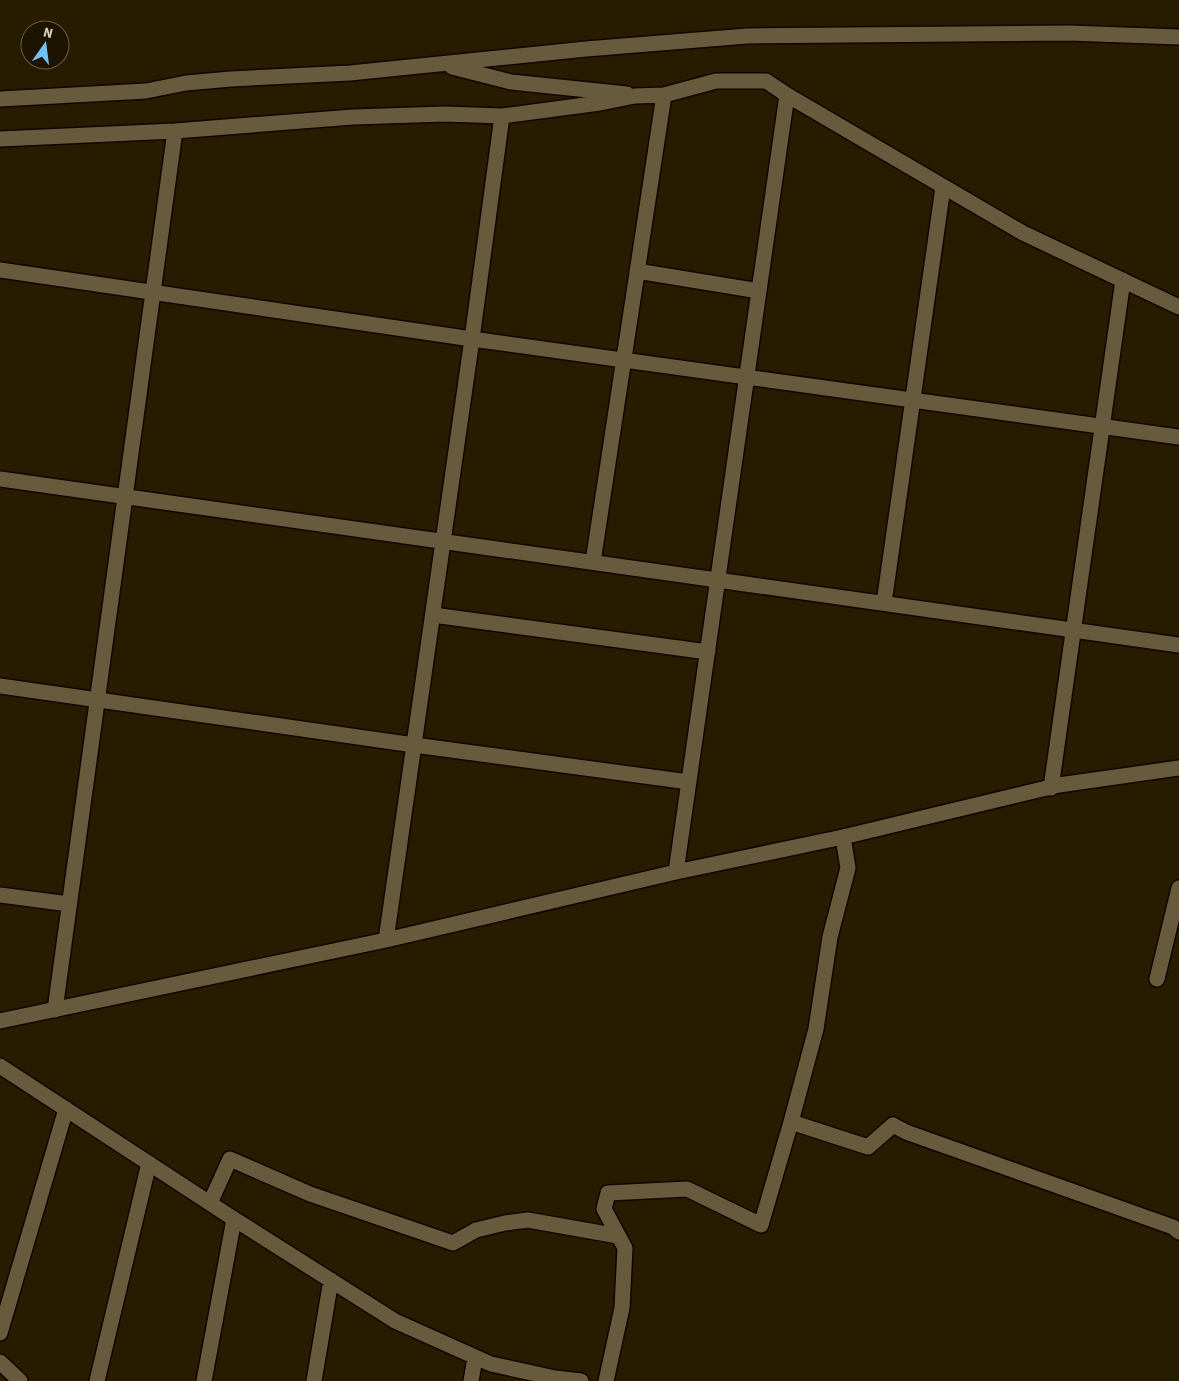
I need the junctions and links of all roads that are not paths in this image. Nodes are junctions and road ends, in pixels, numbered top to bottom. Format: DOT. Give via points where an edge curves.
graph roads {
  1 [pos="1179,39"];
  2 [pos="441,64"];
  3 [pos="664,95"];
  4 [pos="787,95"];
  5 [pos="635,96"];
  6 [pos="0,99"];
  7 [pos="502,116"];
  8 [pos="175,131"];
  9 [pos="0,139"];
  10 [pos="943,187"];
  11 [pos="0,270"];
  12 [pos="637,271"];
  13 [pos="1123,280"];
  14 [pos="153,291"];
  15 [pos="759,291"];
  16 [pos="1179,307"];
  17 [pos="472,339"];
  18 [pos="624,359"];
  19 [pos="747,376"];
  20 [pos="913,399"];
  21 [pos="1102,426"];
  22 [pos="1179,437"];
  23 [pos="0,479"];
  24 [pos="125,497"];
  25 [pos="442,541"];
  26 [pos="593,562"];
  27 [pos="718,580"];
  28 [pos="884,603"];
  29 [pos="433,615"];
  30 [pos="1073,630"];
  31 [pos="1179,645"];
  32 [pos="708,652"];
  33 [pos="0,686"];
  34 [pos="97,699"];
  35 [pos="414,745"];
  36 [pos="1179,768"];
  37 [pos="689,782"];
  38 [pos="1050,788"];
  39 [pos="843,837"];
  40 [pos="676,872"];
  41 [pos="1179,888"];
  42 [pos="0,895"];
  43 [pos="69,904"];
  44 [pos="386,940"];
  45 [pos="1157,979"];
  46 [pos="55,1010"];
  47 [pos="0,1021"];
  48 [pos="0,1066"];
  49 [pos="66,1109"];
  50 [pos="791,1122"];
  51 [pos="149,1163"];
  52 [pos="210,1202"];
  53 [pos="234,1219"];
  54 [pos="1179,1232"];
  55 [pos="618,1236"];
  56 [pos="331,1280"];
  57 [pos="0,1333"];
  58 [pos="475,1358"];
  59 [pos="0,1362"];
  60 [pos="20,1381"];
  61 [pos="97,1381"];
  62 [pos="204,1381"];
  63 [pos="314,1381"];
  64 [pos="471,1381"];
  65 [pos="581,1381"];
  66 [pos="606,1381"];
  1 -- 2 [label="street" via="1069,33 748,36"];
  2 -- 5 [label="street" via="511,82"];
  2 -- 6 [label="street" via="231,79 146,91"];
  3 -- 4 [label="street" via="716,81 766,80"];
  3 -- 5 [label="street"];
  3 -- 12 [label="street"];
  4 -- 10 [label="street"];
  4 -- 15 [label="street"];
  5 -- 7 [label="street"];
  7 -- 8 [label="street" via="353,117"];
  7 -- 17 [label="street"];
  8 -- 9 [label="street"];
  8 -- 14 [label="street"];
  10 -- 13 [label="street" via="1022,233"];
  10 -- 20 [label="street"];
  11 -- 14 [label="street"];
  12 -- 15 [label="street"];
  12 -- 18 [label="street"];
  13 -- 16 [label="street"];
  13 -- 21 [label="street"];
  14 -- 17 [label="street"];
  14 -- 24 [label="street"];
  15 -- 19 [label="street"];
  17 -- 18 [label="street"];
  17 -- 25 [label="street"];
  18 -- 19 [label="street"];
  18 -- 26 [label="street"];
  19 -- 20 [label="street"];
  19 -- 27 [label="street"];
  20 -- 21 [label="street"];
  20 -- 28 [label="street"];
  21 -- 22 [label="street"];
  21 -- 30 [label="street"];
  23 -- 24 [label="street"];
  24 -- 25 [label="street"];
  24 -- 34 [label="street"];
  25 -- 26 [label="street"];
  25 -- 29 [label="street"];
  26 -- 27 [label="street"];
  27 -- 28 [label="street"];
  27 -- 32 [label="street"];
  28 -- 30 [label="street"];
  29 -- 32 [label="street"];
  29 -- 35 [label="street"];
  30 -- 31 [label="street"];
  30 -- 38 [label="street"];
  32 -- 37 [label="street"];
  33 -- 34 [label="street"];
  34 -- 35 [label="street"];
  34 -- 43 [label="street"];
  35 -- 37 [label="street"];
  35 -- 44 [label="street"];
  36 -- 38 [label="street"];
  37 -- 40 [label="street"];
  38 -- 39 [label="street"];
  39 -- 40 [label="street"];
  39 -- 50 [label="street" via="848,868 830,937 816,1028"];
  40 -- 44 [label="street"];
  41 -- 45 [label="street"];
  42 -- 43 [label="street"];
  43 -- 46 [label="street"];
  44 -- 46 [label="street"];
  46 -- 47 [label="street"];
  48 -- 49 [label="street"];
  49 -- 51 [label="street"];
  49 -- 57 [label="street"];
  50 -- 54 [label="street" via="868,1147 893,1125"];
  50 -- 55 [label="street" via="761,1226 687,1189 608,1193 604,1209"];
  51 -- 52 [label="street"];
  51 -- 61 [label="street"];
  52 -- 53 [label="street"];
  52 -- 55 [label="street" via="230,1159 310,1194 453,1243 476,1230 528,1220"];
  53 -- 56 [label="street"];
  53 -- 62 [label="street"];
  55 -- 66 [label="street" via="625,1248 622,1308"];
  56 -- 58 [label="street" via="395,1321"];
  56 -- 63 [label="street"];
  58 -- 64 [label="street"];
  58 -- 65 [label="street" via="555,1378"];
  59 -- 60 [label="street"];
}
